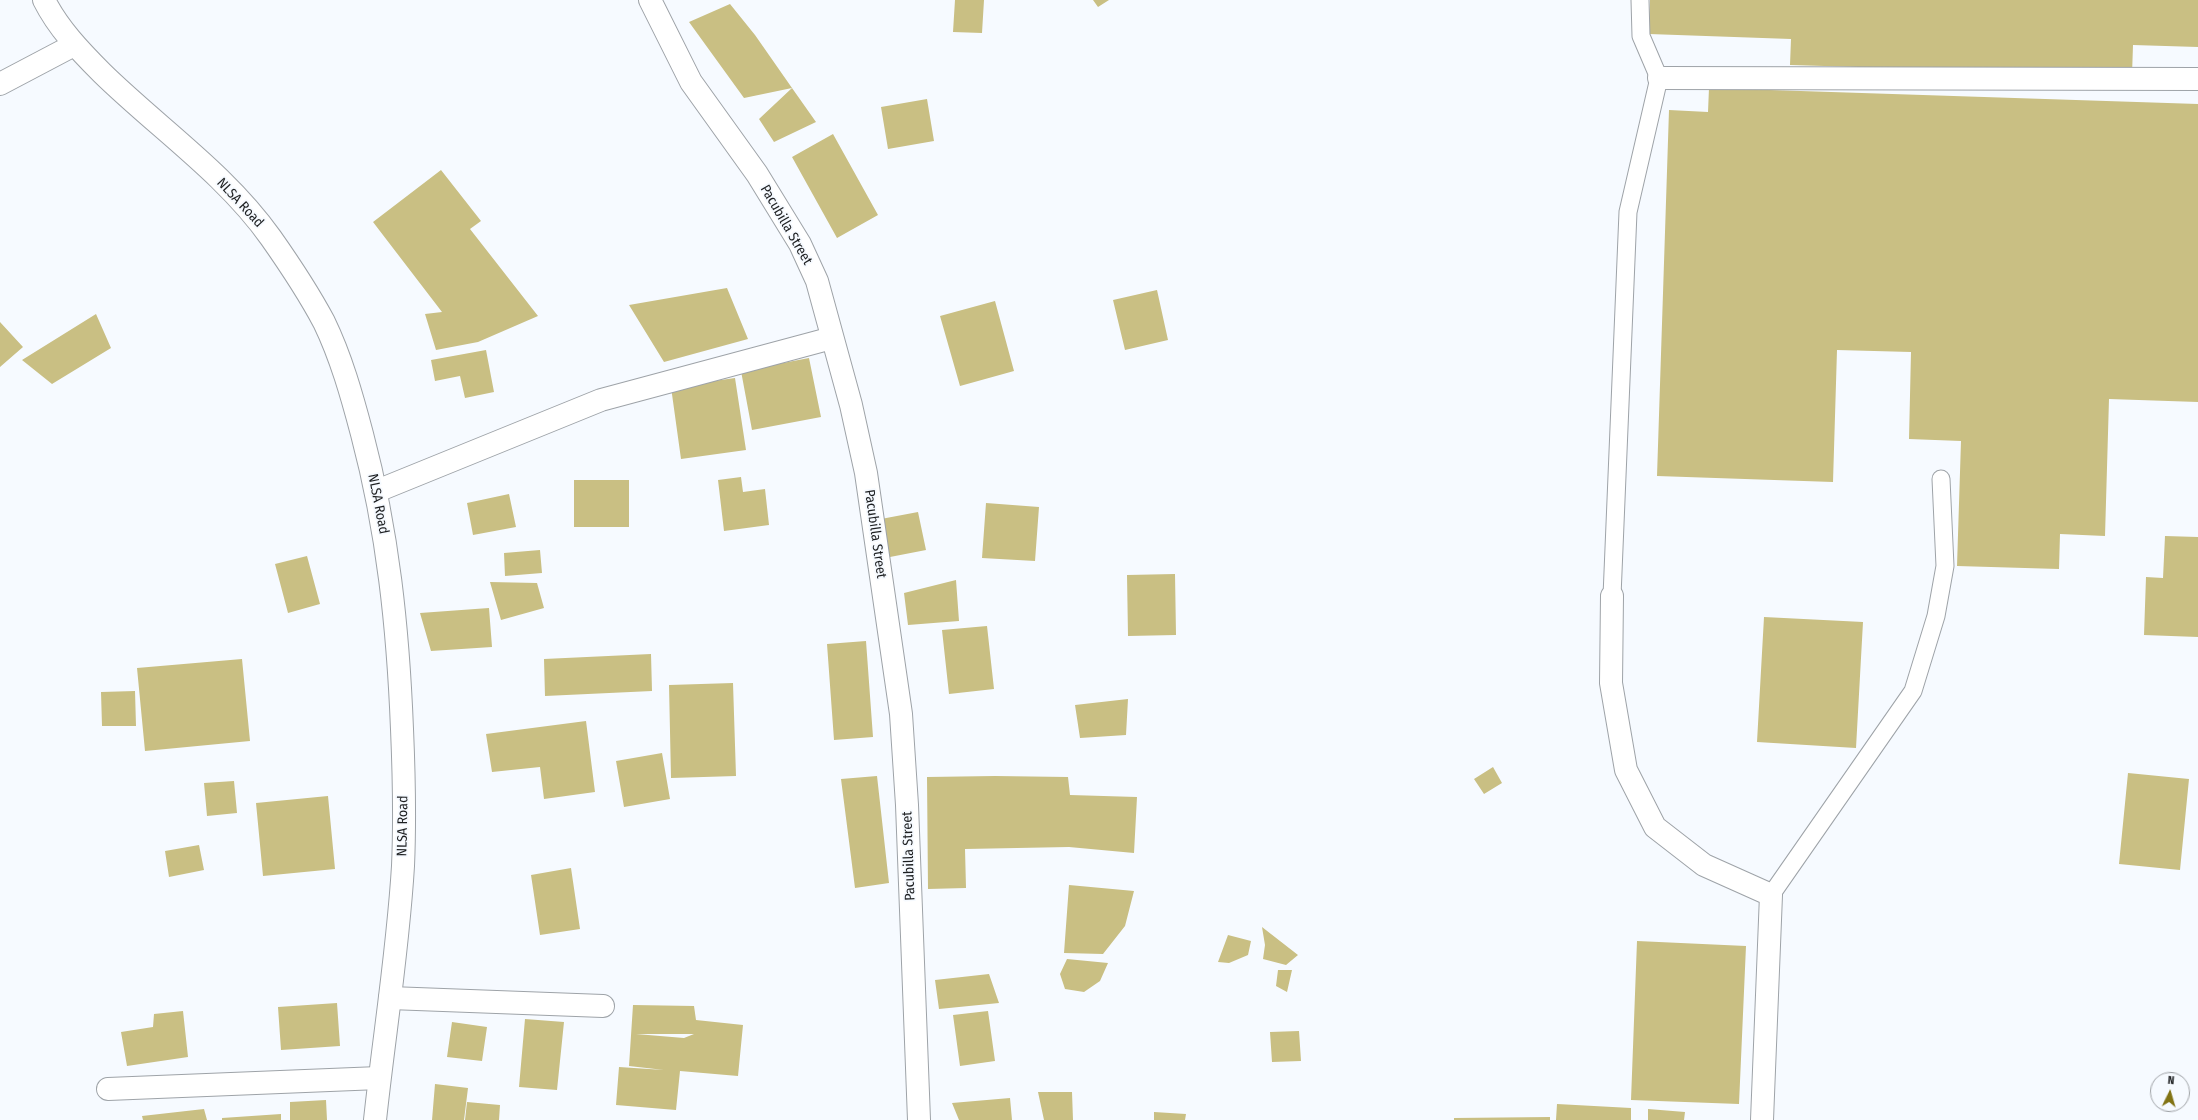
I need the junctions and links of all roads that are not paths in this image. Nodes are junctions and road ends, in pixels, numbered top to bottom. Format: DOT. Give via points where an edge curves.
graph roads {
  1 [pos="44,0"];
  2 [pos="650,0"];
  3 [pos="1640,0"];
  4 [pos="74,45"];
  5 [pos="1659,78"];
  6 [pos="2198,79"];
  7 [pos="0,84"];
  8 [pos="832,338"];
  9 [pos="1941,479"];
  10 [pos="377,491"];
  11 [pos="1612,596"];
  12 [pos="1771,895"];
  13 [pos="390,998"];
  14 [pos="603,1006"];
  15 [pos="379,1078"];
  16 [pos="108,1089"];
  17 [pos="916,1116"];
  18 [pos="375,1120"];
  19 [pos="1762,1120"];
  1 -- 4 [label="street, NLSA Road"];
  2 -- 8 [label="street, Pacubilla Street" via="692,82 757,174 800,244 817,281"];
  3 -- 5 [label="lane" via="1641,36"];
  4 -- 7 [label="street"];
  4 -- 10 [label="street, NLSA Road" via="123,94 211,171 263,227 297,275 325,325 350,388"];
  5 -- 6 [label="street"];
  5 -- 11 [label="lane" via="1628,212"];
  8 -- 10 [label="street" via="601,400"];
  8 -- 17 [label="street, Pacubilla Street" via="851,404 866,473 901,714 907,806"];
  9 -- 12 [label="lane" via="1945,566 1936,616 1912,691"];
  10 -- 13 [label="street, NLSA Road" via="393,594 404,776 403,866"];
  11 -- 12 [label="street" via="1611,683 1626,770 1655,826 1704,865"];
  12 -- 19 [label="street"];
  13 -- 14 [label="street"];
  13 -- 15 [label="street, NLSA Road"];
  15 -- 16 [label="street"];
  15 -- 18 [label="street, NLSA Road"];
}
